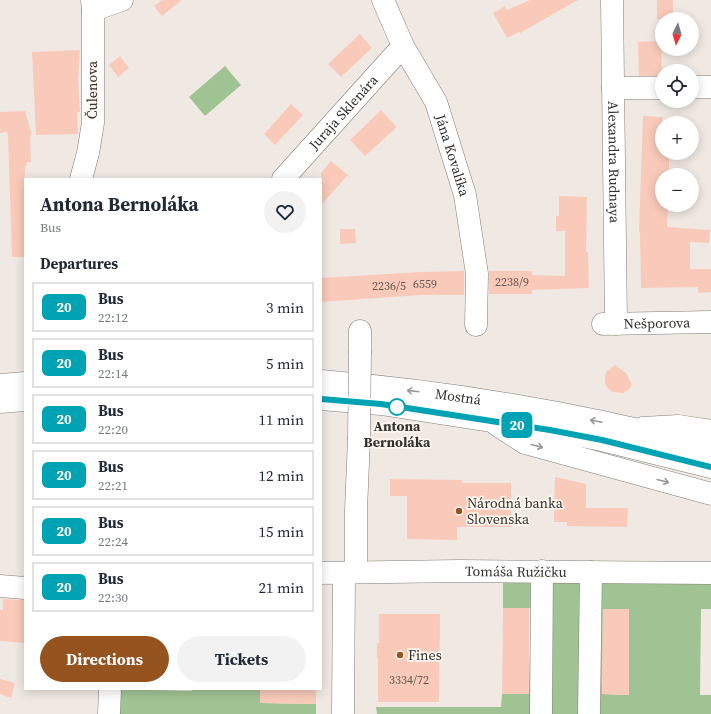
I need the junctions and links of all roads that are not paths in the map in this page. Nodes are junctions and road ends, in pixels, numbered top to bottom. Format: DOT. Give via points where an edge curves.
graph roads {
  1 [pos="122,0"];
  2 [pos="383,0"];
  3 [pos="612,0"];
  4 [pos="92,5"];
  5 [pos="403,46"];
  6 [pos="699,87"];
  7 [pos="711,87"];
  8 [pos="613,88"];
  9 [pos="655,88"];
  10 [pos="81,178"];
  11 [pos="284,178"];
  12 [pos="711,322"];
  13 [pos="476,324"];
  14 [pos="609,324"];
  15 [pos="360,341"];
  16 [pos="322,381"];
  17 [pos="322,399"];
  18 [pos="491,421"];
  19 [pos="634,429"];
  20 [pos="711,432"];
  21 [pos="711,448"];
  22 [pos="711,467"];
  23 [pos="711,494"];
  24 [pos="350,567"];
  25 [pos="542,571"];
  26 [pos="591,572"];
  27 [pos="711,572"];
  28 [pos="322,573"];
  29 [pos="0,586"];
  30 [pos="24,588"];
  31 [pos="110,690"];
  32 [pos="109,714"];
  33 [pos="343,714"];
  34 [pos="541,714"];
  35 [pos="589,714"];
  1 -- 4 [label="street"];
  2 -- 5 [label="street, Jána Kovalíka"];
  3 -- 8 [label="street, Alexandra Rudnaya"];
  4 -- 10 [label="street, Čulenova" via="93,123"];
  5 -- 11 [label="street, Juraja Sklenára"];
  5 -- 13 [label="street, Jána Kovalíka" via="436,102 465,195 477,274"];
  6 -- 7 [label="street"];
  8 -- 9 [label="street"];
  8 -- 14 [label="street, Alexandra Rudnaya"];
  12 -- 14 [label="street, Nešporova"];
  15 -- 24 [label="street, bridge" via="356,510"];
  19 -- 16 [label="street, Mostná, one-way" via="554,412 446,394"];
  17 -- 18 [label="street, Mostná" via="381,404"];
  18 -- 22 [label="street, Mostná" via="602,440"];
  18 -- 23 [label="street, one-way" via="524,443"];
  19 -- 20 [label="street" via="678,426"];
  19 -- 21 [label="street, Mostná"];
  24 -- 25 [label="street, Tomáša Ružičku" via="366,571"];
  24 -- 28 [label="street, Tomáša Ružičku"];
  24 -- 33 [label="street"];
  25 -- 26 [label="street, Tomáša Ružičku"];
  25 -- 34 [label="street"];
  26 -- 27 [label="street, Tomáša Ružičku"];
  26 -- 35 [label="street"];
  29 -- 30 [label="street"];
  31 -- 32 [label="street"];
}
